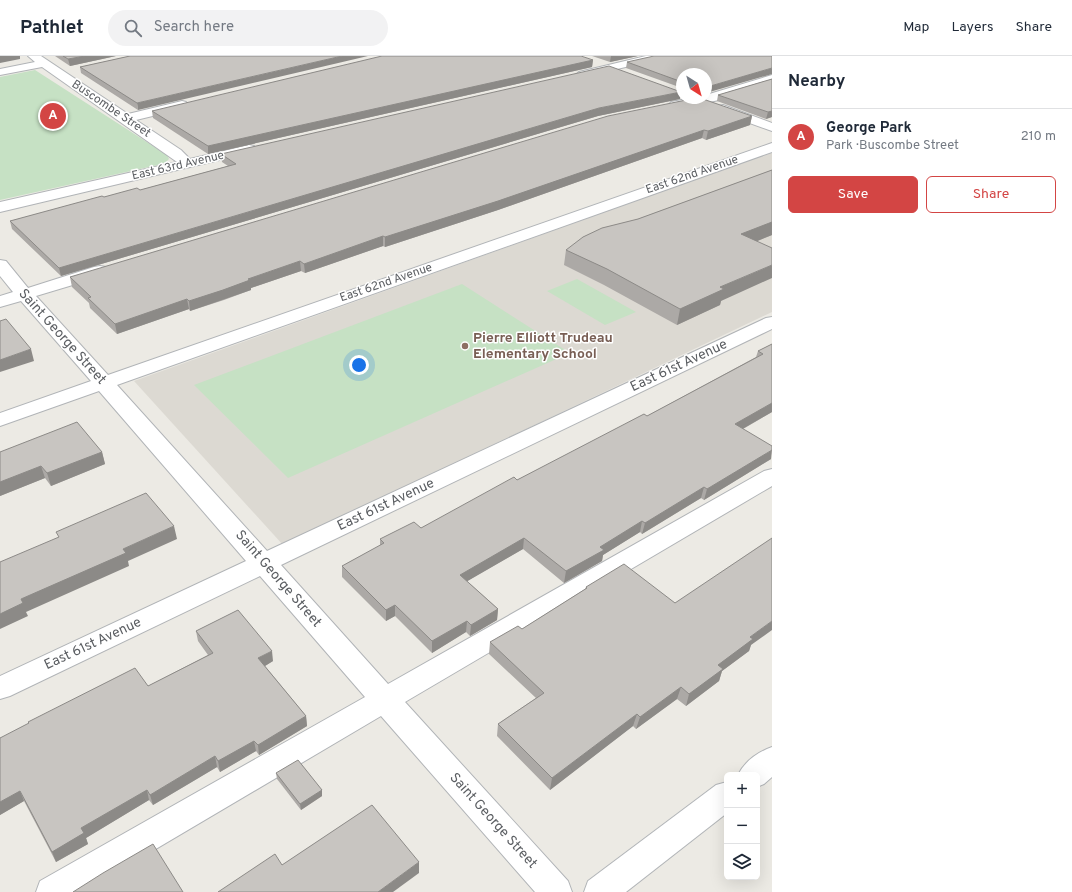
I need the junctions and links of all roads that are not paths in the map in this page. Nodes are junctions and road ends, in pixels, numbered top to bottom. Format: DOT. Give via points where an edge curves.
graph roads {
  1 [pos="660,56"];
  2 [pos="39,60"];
  3 [pos="592,62"];
  4 [pos="609,68"];
  5 [pos="72,70"];
  6 [pos="0,72"];
  7 [pos="59,73"];
  8 [pos="628,74"];
  9 [pos="572,76"];
  10 [pos="772,79"];
  11 [pos="712,97"];
  12 [pos="195,102"];
  13 [pos="676,104"];
  14 [pos="709,104"];
  15 [pos="661,108"];
  16 [pos="125,118"];
  17 [pos="772,127"];
  18 [pos="264,146"];
  19 [pos="772,147"];
  20 [pos="187,163"];
  21 [pos="0,207"];
  22 [pos="0,265"];
  23 [pos="116,267"];
  24 [pos="24,294"];
  25 [pos="0,302"];
  26 [pos="772,322"];
  27 [pos="104,383"];
  28 [pos="0,420"];
  29 [pos="772,476"];
  30 [pos="264,563"];
  31 [pos="0,688"];
  32 [pos="384,700"];
  33 [pos="772,760"];
  34 [pos="757,772"];
  35 [pos="724,797"];
  36 [pos="52,892"];
  37 [pos="556,892"];
  38 [pos="600,892"];
  1 -- 4 [label="street"];
  2 -- 6 [label="street"];
  2 -- 7 [label="street, Buscombe Street"];
  3 -- 4 [label="street"];
  4 -- 8 [label="street"];
  4 -- 9 [label="street"];
  5 -- 7 [label="street"];
  7 -- 16 [label="street, Buscombe Street"];
  10 -- 11 [label="street"];
  12 -- 16 [label="street"];
  13 -- 15 [label="street"];
  14 -- 17 [label="street"];
  16 -- 20 [label="street, Buscombe Street"];
  18 -- 20 [label="street, East 63rd Avenue"];
  19 -- 27 [label="street, East 62nd Avenue"];
  20 -- 21 [label="street, East 63rd Avenue"];
  22 -- 24 [label="street, Saint George Street"];
  23 -- 24 [label="street"];
  24 -- 25 [label="street"];
  24 -- 27 [label="street, Saint George Street"];
  26 -- 30 [label="street, East 61st Avenue"];
  27 -- 28 [label="street, East 62nd Avenue"];
  27 -- 30 [label="street, Saint George Street"];
  29 -- 32 [label="street"];
  30 -- 31 [label="street, East 61st Avenue"];
  30 -- 32 [label="street, Saint George Street"];
  32 -- 36 [label="street"];
  32 -- 37 [label="street, Saint George Street"];
  33 -- 34 [label="street"];
  35 -- 38 [label="street"];
}
